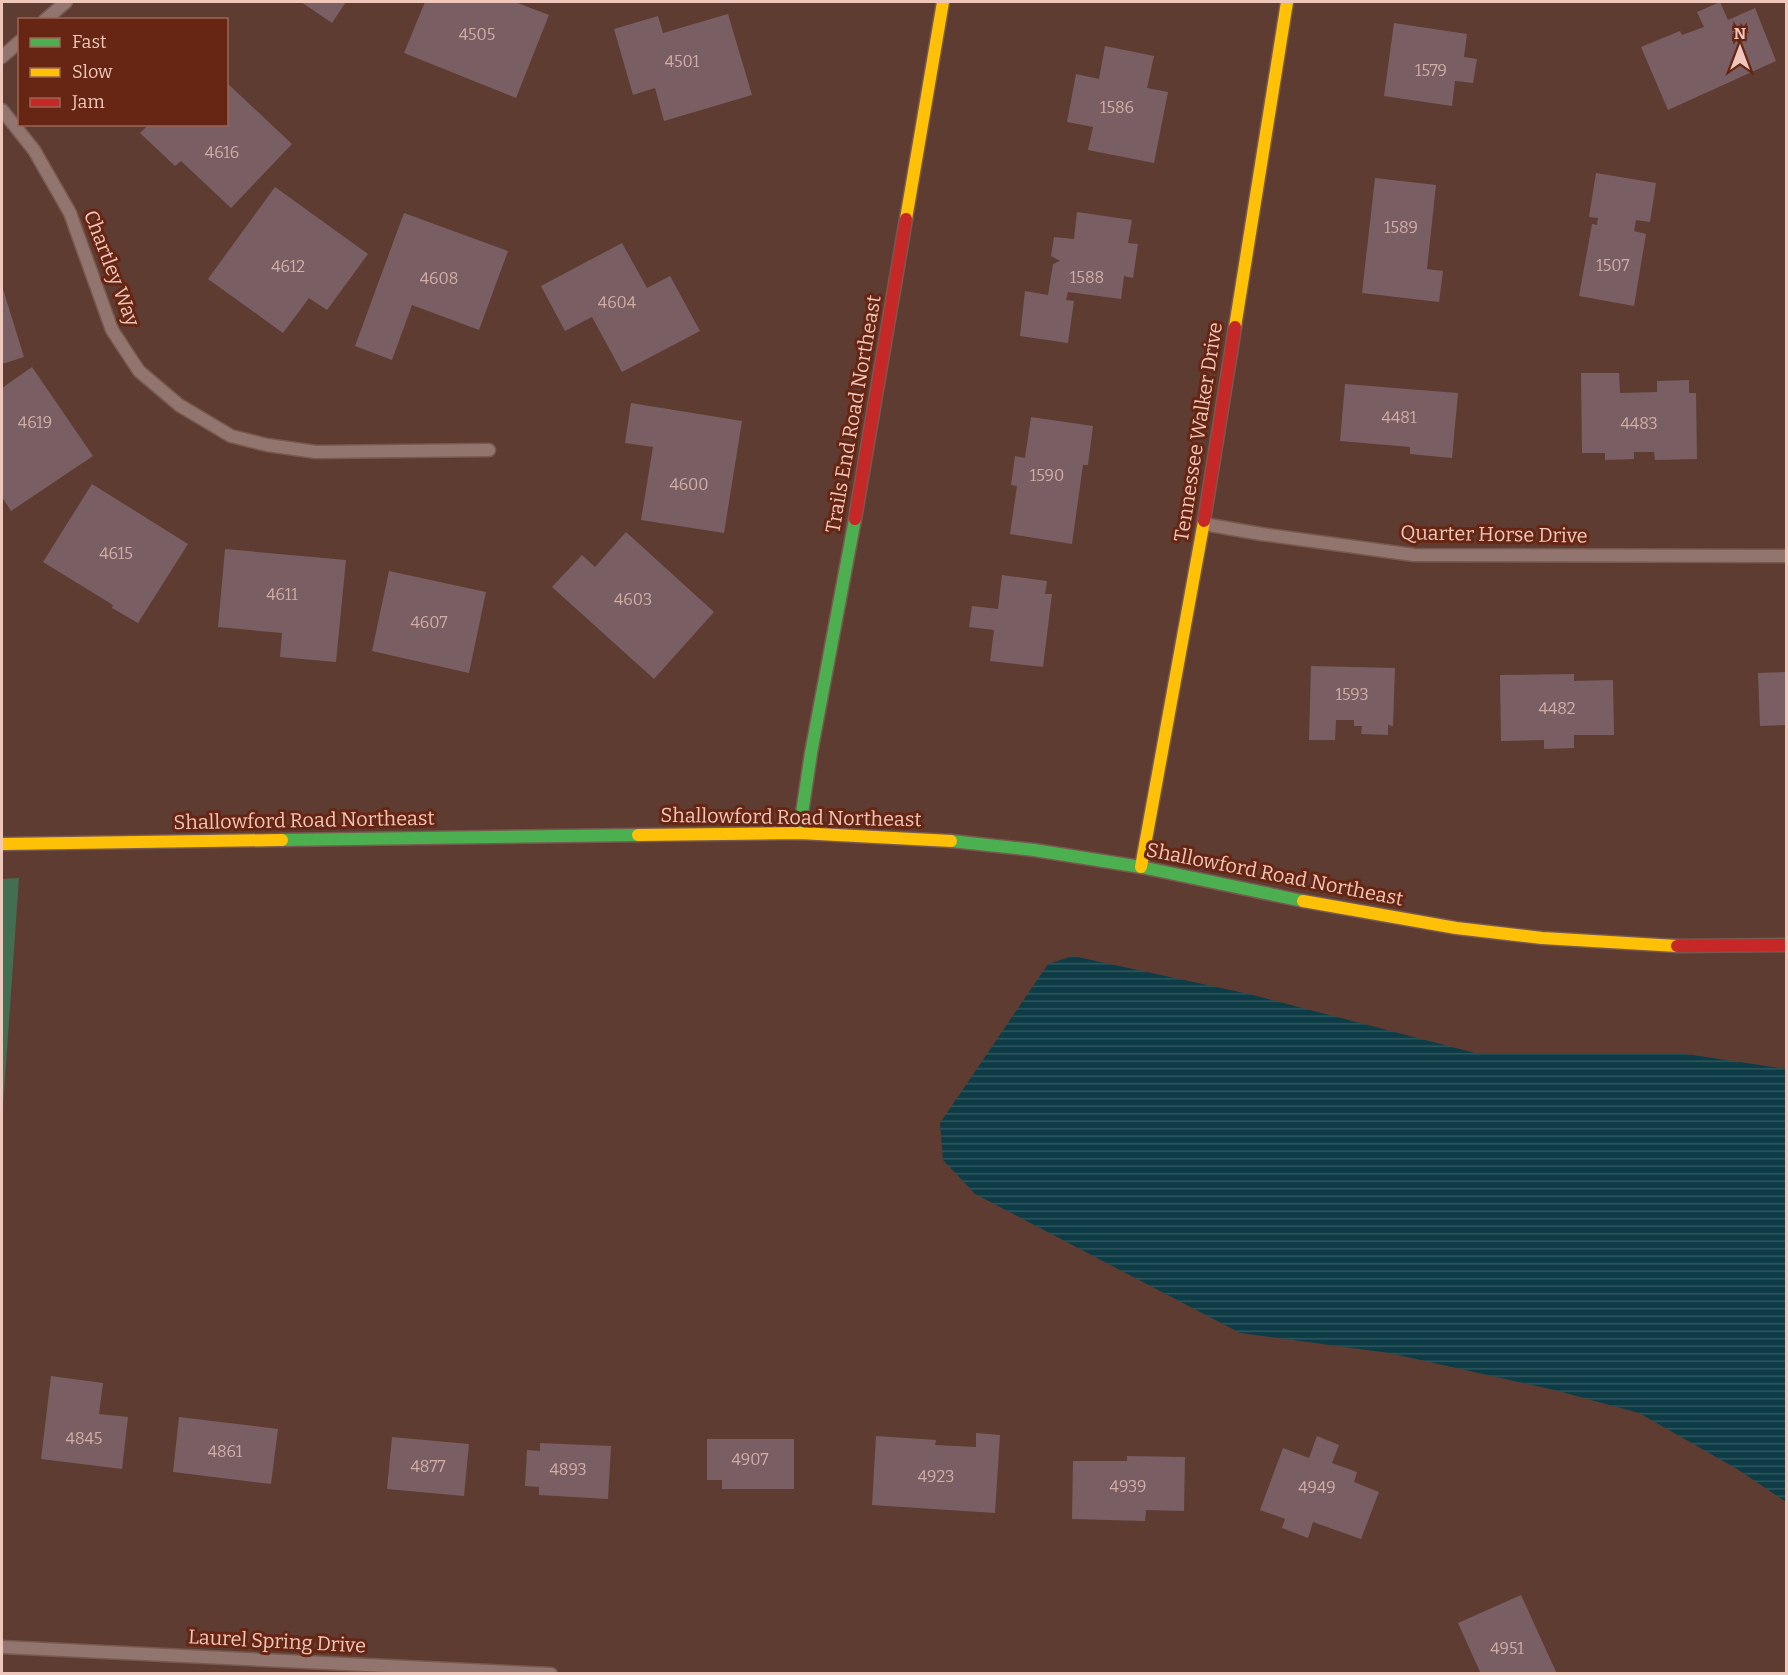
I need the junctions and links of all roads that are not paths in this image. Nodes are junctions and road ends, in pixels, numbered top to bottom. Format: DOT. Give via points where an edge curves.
graph roads {
  1 [pos="66,2"];
  2 [pos="943,2"];
  3 [pos="1287,2"];
  4 [pos="47,18"];
  5 [pos="18,43"];
  6 [pos="2,57"];
  7 [pos="2,110"];
  8 [pos="489,450"];
  9 [pos="1204,524"];
  10 [pos="1786,556"];
  11 [pos="799,833"];
  12 [pos="2,844"];
  13 [pos="1141,867"];
  14 [pos="1786,945"];
  15 [pos="2,1647"];
  16 [pos="552,1674"];
  1 -- 4 [label="street"];
  2 -- 11 [label="main road, Trails End Road Northeast"];
  3 -- 9 [label="main road, Tennessee Walker Drive"];
  5 -- 6 [label="street"];
  7 -- 8 [label="street, Chartley Way" via="34,150 70,213 112,330 139,371 179,405 231,436 316,453"];
  9 -- 10 [label="street, Quarter Horse Drive" via="1414,555"];
  9 -- 13 [label="main road, Tennessee Walker Drive"];
  11 -- 12 [label="main road, Shallowford Road Northeast"];
  11 -- 13 [label="main road, Shallowford Road Northeast" via="930,839"];
  13 -- 14 [label="main road, Shallowford Road Northeast" via="1341,909 1521,936 1663,946"];
  15 -- 16 [label="street, Laurel Spring Drive"];
}
